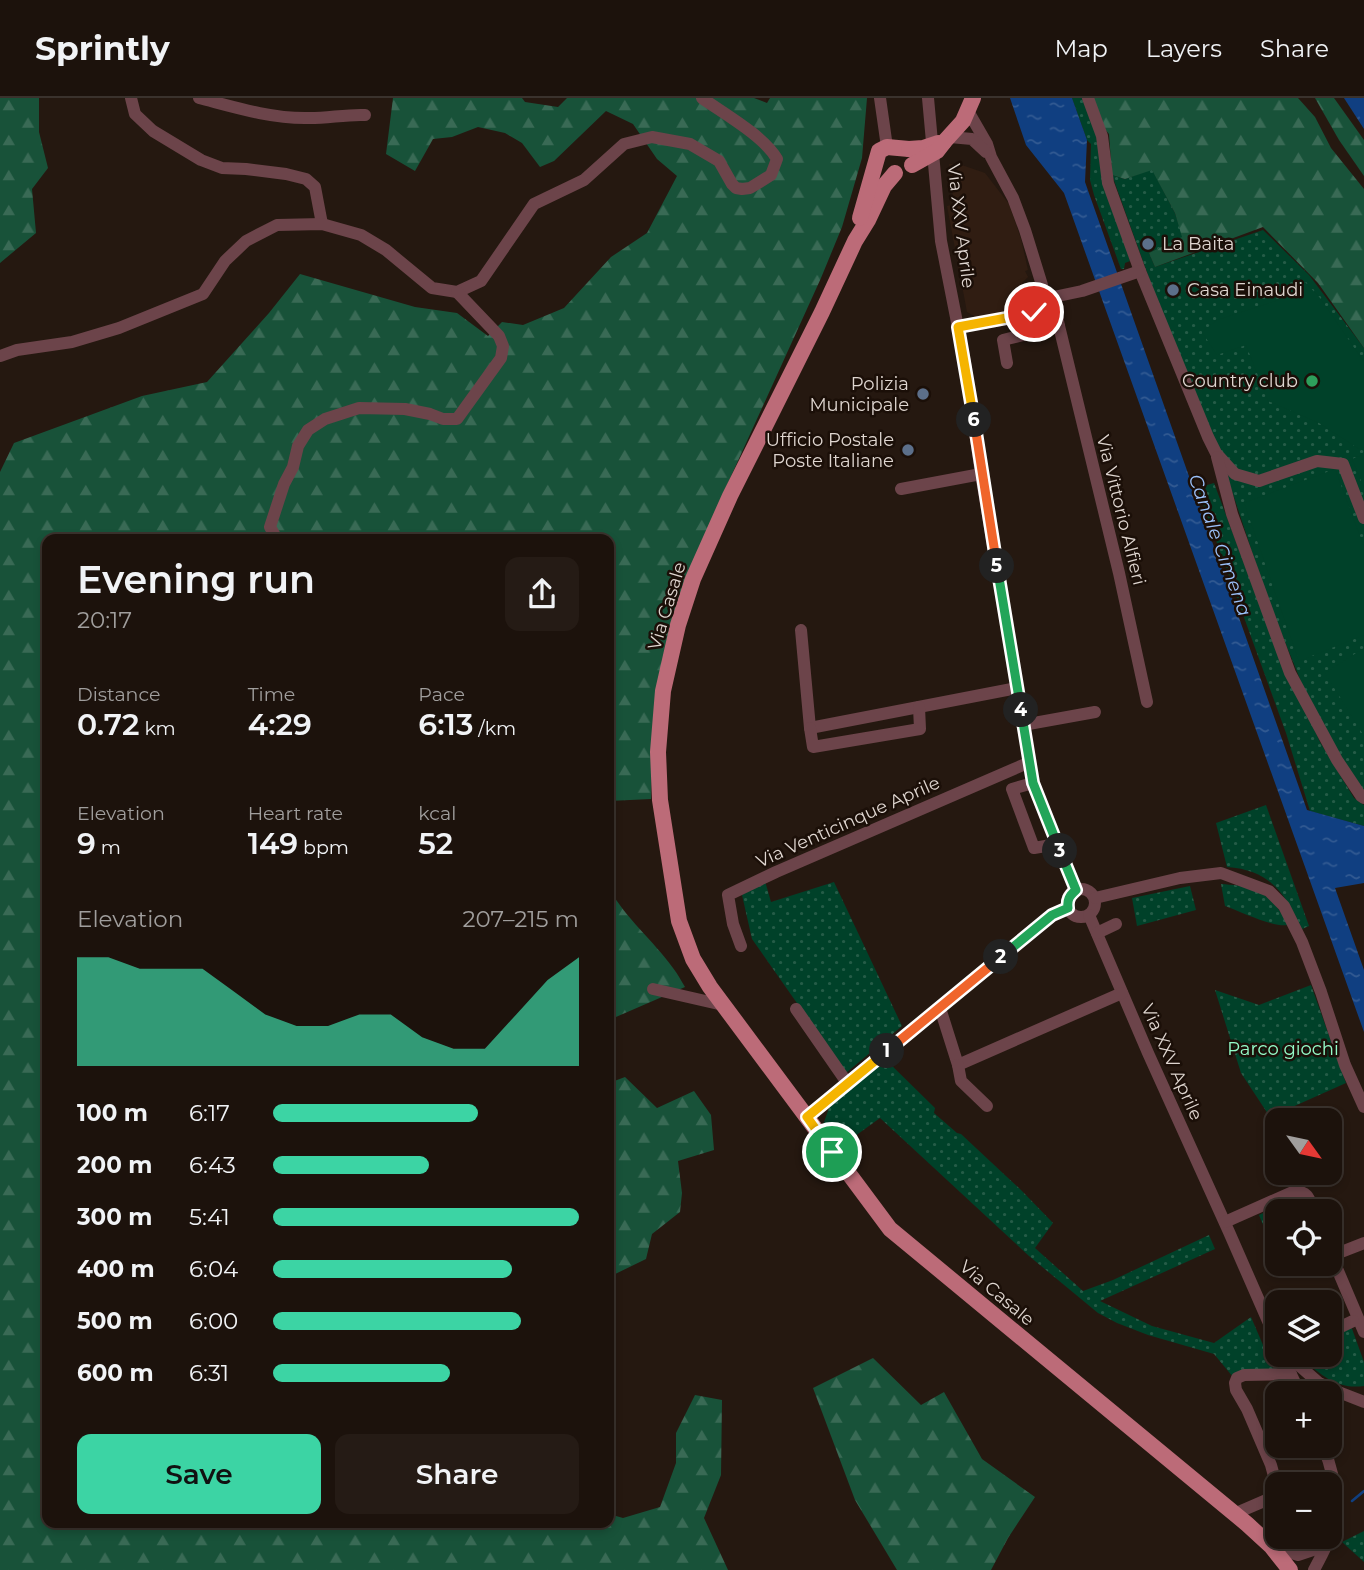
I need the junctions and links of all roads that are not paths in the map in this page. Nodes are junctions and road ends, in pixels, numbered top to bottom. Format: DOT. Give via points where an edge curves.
graph roads {
  1 [pos="131,98"];
  2 [pos="199,98"];
  3 [pos="702,98"];
  4 [pos="880,98"];
  5 [pos="928,98"];
  6 [pos="1088,98"];
  7 [pos="971,104"];
  8 [pos="365,115"];
  9 [pos="947,140"];
  10 [pos="991,157"];
  11 [pos="900,158"];
  12 [pos="322,224"];
  13 [pos="855,241"];
  14 [pos="1140,271"];
  15 [pos="457,292"];
  16 [pos="1044,299"];
  17 [pos="1059,326"];
  18 [pos="958,327"];
  19 [pos="0,356"];
  20 [pos="1007,363"];
  21 [pos="1216,453"];
  22 [pos="981,474"];
  23 [pos="901,489"];
  24 [pos="1364,518"];
  25 [pos="275,534"];
  26 [pos="801,630"];
  27 [pos="1017,688"];
  28 [pos="1147,702"];
  29 [pos="919,707"];
  30 [pos="1095,712"];
  31 [pos="865,717"];
  32 [pos="1023,725"];
  33 [pos="810,728"];
  34 [pos="868,738"];
  35 [pos="1030,761"];
  36 [pos="1033,783"];
  37 [pos="1364,798"];
  38 [pos="1057,844"];
  39 [pos="1076,890"];
  40 [pos="1095,898"];
  41 [pos="1068,908"];
  42 [pos="1089,915"];
  43 [pos="1116,924"];
  44 [pos="1097,933"];
  45 [pos="741,946"];
  46 [pos="653,989"];
  47 [pos="1122,993"];
  48 [pos="723,1005"];
  49 [pos="940,1007"];
  50 [pos="796,1009"];
  51 [pos="958,1065"];
  52 [pos="848,1084"];
  53 [pos="987,1106"];
  54 [pos="1364,1107"];
  55 [pos="807,1117"];
  56 [pos="1278,1199"];
  57 [pos="1309,1199"];
  58 [pos="1265,1205"];
  59 [pos="1225,1223"];
  60 [pos="1364,1243"];
  61 [pos="1342,1250"];
  62 [pos="1340,1276"];
  63 [pos="1265,1314"];
  64 [pos="1353,1321"];
  65 [pos="1342,1326"];
  66 [pos="1364,1332"];
  67 [pos="1289,1367"];
  68 [pos="1299,1367"];
  69 [pos="1291,1374"];
  70 [pos="1294,1381"];
  71 [pos="1316,1381"];
  72 [pos="1342,1395"];
  73 [pos="1364,1402"];
  74 [pos="1272,1472"];
  75 [pos="1265,1501"];
  76 [pos="1234,1514"];
  77 [pos="1265,1541"];
  78 [pos="1273,1549"];
  79 [pos="1280,1549"];
  80 [pos="1316,1549"];
  81 [pos="1324,1549"];
  82 [pos="1290,1570"];
  83 [pos="1305,1570"];
  84 [pos="1314,1570"];
  1 -- 12 [label="street" via="135,114 153,131 201,160 222,168 306,179 315,187"];
  2 -- 8 [label="street" via="281,117"];
  3 -- 15 [label="street" via="772,151 776,159 771,175 750,188 736,188 719,161 690,144 652,137 624,144 584,180 534,204 481,281"];
  4 -- 11 [label="street"];
  5 -- 18 [label="street, Via XXV Aprile" via="941,241"];
  6 -- 14 [label="street" via="1102,136 1108,183"];
  7 -- 9 [label="main road"];
  7 -- 10 [label="street, Via Vittorio Alfieri"];
  9 -- 10 [label="street, Via Vittorio Alfieri" via="972,139"];
  9 -- 11 [label="main road, bridge"];
  10 -- 16 [label="street, Via Vittorio Alfieri" via="1025,230"];
  11 -- 13 [label="main road"];
  11 -- 13 [label="main road" via="890,174 877,164"];
  12 -- 15 [label="street" via="361,235 432,288"];
  12 -- 19 [label="street" via="277,225 246,241 225,261 204,295 119,328"];
  13 -- 48 [label="main road, Via Casale" via="693,579 663,691 660,800 671,876 692,959"];
  14 -- 16 [label="street"];
  14 -- 21 [label="street"];
  15 -- 25 [label="street" via="499,335 503,345 493,370 457,419 405,409 359,408 308,430 270,527"];
  16 -- 17 [label="street, Via Vittorio Alfieri" via="1056,310"];
  16 -- 18 [label="street" via="1028,314"];
  17 -- 20 [label="street" via="1003,340"];
  17 -- 28 [label="street, Via Vittorio Alfieri"];
  18 -- 22 [label="street, Via XXV Aprile"];
  21 -- 24 [label="street" via="1235,474 1259,481 1317,461 1343,464"];
  21 -- 37 [label="street" via="1290,673 1337,760"];
  22 -- 23 [label="street"];
  22 -- 27 [label="street, Via XXV Aprile"];
  26 -- 33 [label="street"];
  27 -- 29 [label="street"];
  27 -- 32 [label="street, Via XXV Aprile"];
  29 -- 31 [label="street"];
  29 -- 34 [label="street" via="920,729"];
  30 -- 32 [label="street"];
  31 -- 33 [label="street"];
  31 -- 34 [label="street"];
  32 -- 35 [label="street, Via XXV Aprile"];
  33 -- 34 [label="street" via="813,747"];
  35 -- 36 [label="street, Via XXV Aprile"];
  35 -- 45 [label="street, Via Venticinque Aprile" via="728,895"];
  36 -- 38 [label="street, Via XXV Aprile"];
  36 -- 38 [label="street" via="1012,789 1034,848"];
  38 -- 39 [label="street, Via XXV Aprile"];
  39 -- 40 [label="street"];
  39 -- 41 [label="street"];
  40 -- 42 [label="street"];
  40 -- 54 [label="street" via="1221,873 1269,891 1283,906 1302,942"];
  41 -- 42 [label="street" via="1077,916"];
  41 -- 49 [label="street" via="1052,915"];
  42 -- 44 [label="street, Via XXV Aprile"];
  43 -- 44 [label="street"];
  44 -- 47 [label="street, Via XXV Aprile"];
  46 -- 48 [label="street"];
  47 -- 51 [label="street"];
  47 -- 59 [label="street, Via XXV Aprile"];
  48 -- 55 [label="main road, Via Casale"];
  49 -- 51 [label="street"];
  49 -- 52 [label="street"];
  50 -- 52 [label="street"];
  51 -- 53 [label="street" via="972,1097"];
  52 -- 55 [label="street"];
  55 -- 76 [label="main road, Via Casale" via="890,1229"];
  56 -- 57 [label="street" via="1295,1191"];
  58 -- 59 [label="street"];
  59 -- 63 [label="street, Via XXV Aprile"];
  60 -- 61 [label="street"];
  62 -- 66 [label="street"];
  64 -- 65 [label="street"];
  67 -- 69 [label="street"];
  68 -- 71 [label="street"];
  69 -- 70 [label="street"];
  69 -- 74 [label="street" via="1244,1375 1235,1383"];
  72 -- 73 [label="street"];
  75 -- 76 [label="street"];
  76 -- 77 [label="main road, Via Casale"];
  78 -- 82 [label="main road, Via Casale"];
  79 -- 80 [label="street" via="1298,1555"];
  80 -- 83 [label="street"];
  81 -- 84 [label="street"];
}
